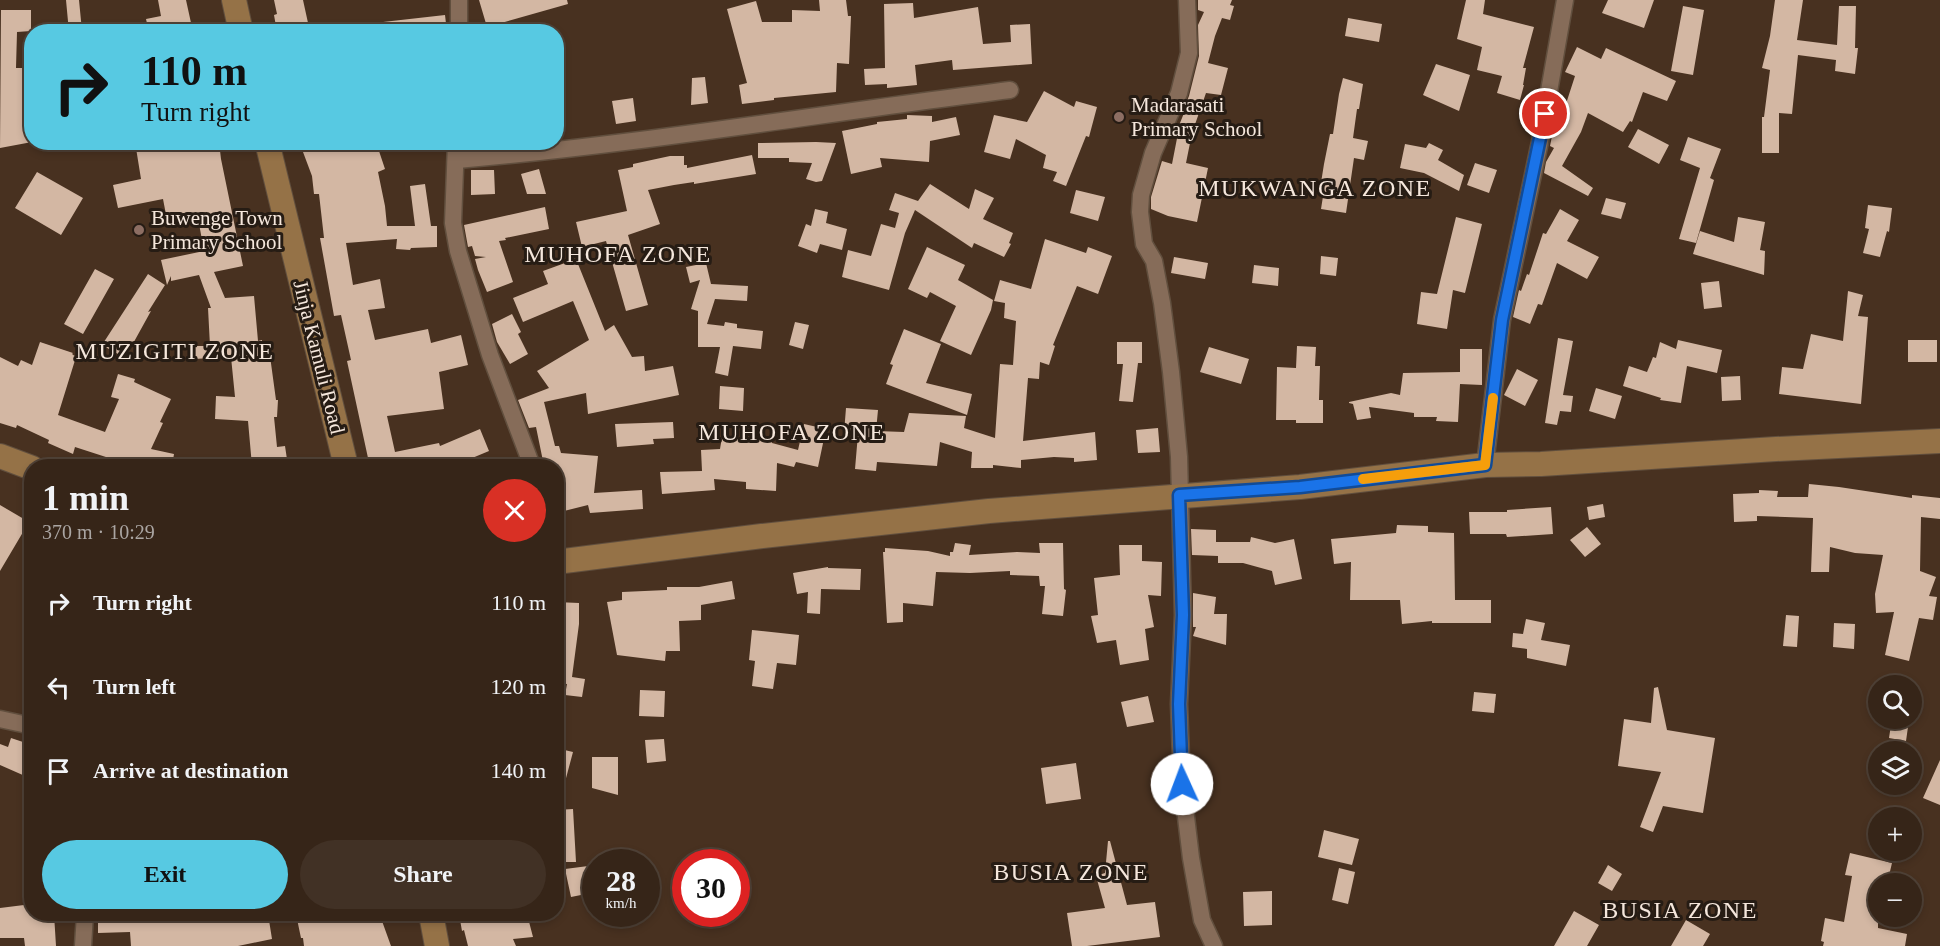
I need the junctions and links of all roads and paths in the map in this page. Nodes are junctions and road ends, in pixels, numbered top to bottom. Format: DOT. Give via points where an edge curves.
graph roads {
  1 [pos="234,0"];
  2 [pos="459,0"];
  3 [pos="1187,0"];
  4 [pos="1565,0"];
  5 [pos="239,24"];
  6 [pos="459,24"];
  7 [pos="1010,90"];
  8 [pos="269,150"];
  9 [pos="456,150"];
  10 [pos="562,150"];
  11 [pos="564,150"];
  12 [pos="457,160"];
  13 [pos="1940,441"];
  14 [pos="0,456"];
  15 [pos="344,459"];
  16 [pos="529,459"];
  17 [pos="24,465"];
  18 [pos="1485,465"];
  19 [pos="1179,495"];
  20 [pos="564,557"];
  21 [pos="0,719"];
  22 [pos="24,724"];
  23 [pos="85,921"];
  24 [pos="432,921"];
  25 [pos="83,946"];
  26 [pos="437,946"];
  27 [pos="1214,946"];
  1 -- 5 [label="main road"];
  2 -- 6 [label="street"];
  3 -- 19 [label="street" via="1189,53 1179,93 1153,153 1140,212 1144,244 1154,261 1167,338"];
  4 -- 18 [label="street" via="1502,320"];
  7 -- 11 [label="street"];
  8 -- 15 [label="main road, Jinja Kamuli Road"];
  9 -- 12 [label="street"];
  10 -- 12 [label="street"];
  12 -- 16 [label="street" via="453,223 458,251 490,355"];
  13 -- 18 [label="main road"];
  14 -- 17 [label="main road"];
  18 -- 19 [label="main road" via="1300,487"];
  19 -- 20 [label="main road" via="966,513"];
  19 -- 27 [label="street" via="1182,784 1202,920"];
  21 -- 22 [label="street"];
  23 -- 25 [label="street"];
  24 -- 26 [label="main road"];
}
